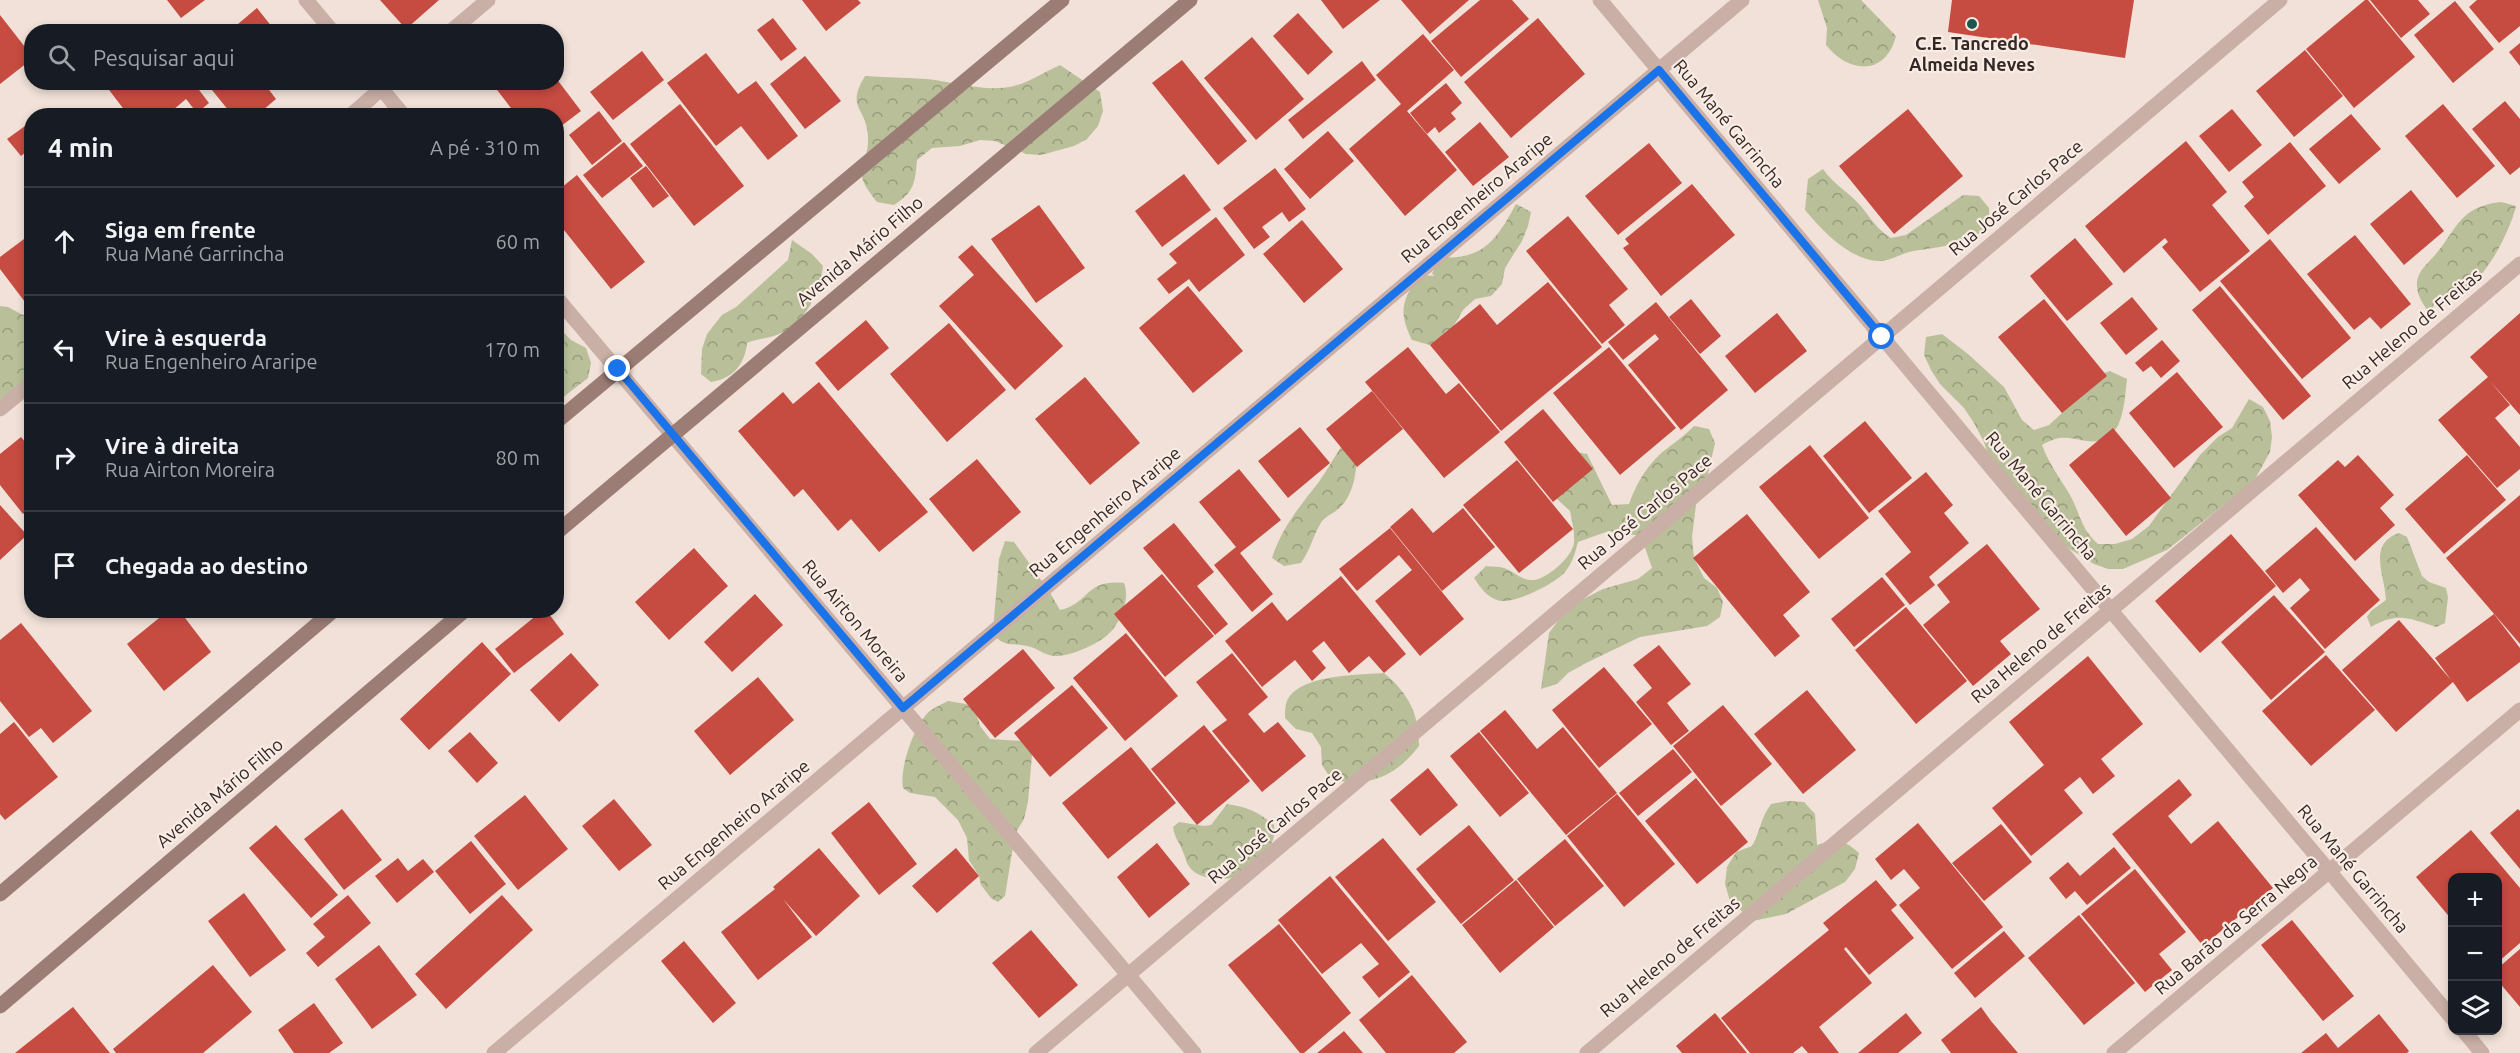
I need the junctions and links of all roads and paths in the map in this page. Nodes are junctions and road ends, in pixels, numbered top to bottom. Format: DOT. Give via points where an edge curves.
graph roads {
  1 [pos="306,0"];
  2 [pos="488,0"];
  3 [pos="1062,0"];
  4 [pos="1190,0"];
  5 [pos="1600,0"];
  6 [pos="1742,0"];
  7 [pos="2280,0"];
  8 [pos="326,24"];
  9 [pos="460,24"];
  10 [pos="1659,70"];
  11 [pos="377,90"];
  12 [pos="386,90"];
  13 [pos="358,108"];
  14 [pos="398,108"];
  15 [pos="2520,264"];
  16 [pos="564,306"];
  17 [pos="1882,337"];
  18 [pos="618,369"];
  19 [pos="24,390"];
  20 [pos="0,409"];
  21 [pos="564,415"];
  22 [pos="672,434"];
  23 [pos="564,526"];
  24 [pos="2111,610"];
  25 [pos="325,618"];
  26 [pos="456,618"];
  27 [pos="903,708"];
  28 [pos="2520,710"];
  29 [pos="2330,871"];
  30 [pos="0,894"];
  31 [pos="1128,975"];
  32 [pos="0,1006"];
  33 [pos="2448,1013"];
  34 [pos="2467,1035"];
  35 [pos="494,1053"];
  36 [pos="1036,1053"];
  37 [pos="1194,1053"];
  38 [pos="1587,1053"];
  39 [pos="2114,1053"];
  40 [pos="2482,1053"];
  1 -- 8 [label="street"];
  2 -- 9 [label="street"];
  3 -- 18 [label="main road"];
  4 -- 22 [label="main road, Avenida Mário Filho"];
  5 -- 10 [label="street, Rua Mané Garrincha"];
  6 -- 10 [label="street, Rua Engenheiro Araripe"];
  7 -- 17 [label="street, Rua José Carlos Pace"];
  10 -- 17 [label="street, Rua Mané Garrincha"];
  10 -- 27 [label="street, Rua Engenheiro Araripe"];
  11 -- 13 [label="street"];
  12 -- 14 [label="street"];
  15 -- 24 [label="street, Rua Heleno de Freitas"];
  16 -- 18 [label="street, Rua Airton Moreira"];
  17 -- 24 [label="street, Rua Mané Garrincha"];
  17 -- 31 [label="street, Rua José Carlos Pace"];
  18 -- 21 [label="main road"];
  18 -- 22 [label="street, Rua Airton Moreira"];
  19 -- 20 [label="street"];
  22 -- 23 [label="main road, Avenida Mário Filho"];
  22 -- 27 [label="street, Rua Airton Moreira"];
  24 -- 29 [label="street, Rua Mané Garrincha"];
  24 -- 38 [label="street, Rua Heleno de Freitas"];
  25 -- 30 [label="main road"];
  26 -- 32 [label="main road, Avenida Mário Filho"];
  27 -- 31 [label="street, Rua Airton Moreira"];
  27 -- 35 [label="street, Rua Engenheiro Araripe"];
  28 -- 29 [label="street, Rua Barão da Serra Negra"];
  29 -- 33 [label="street, Rua Mané Garrincha"];
  29 -- 39 [label="street, Rua Barão da Serra Negra"];
  31 -- 36 [label="street, Rua José Carlos Pace"];
  31 -- 37 [label="street, Rua Airton Moreira"];
  34 -- 40 [label="street"];
}
